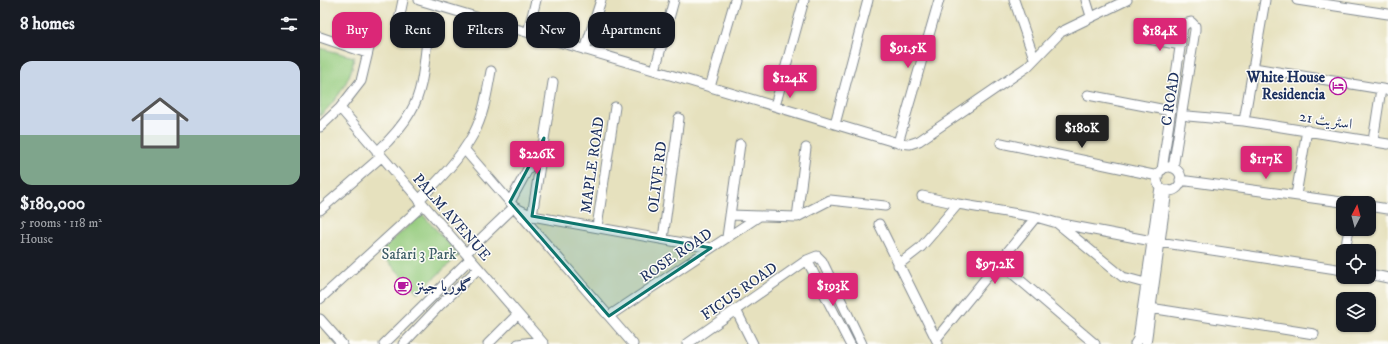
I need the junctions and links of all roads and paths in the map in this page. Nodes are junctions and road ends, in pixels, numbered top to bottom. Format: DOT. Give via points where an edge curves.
graph roads {
  1 [pos="403,0"];
  2 [pos="419,0"];
  3 [pos="536,0"];
  4 [pos="601,0"];
  5 [pos="674,0"];
  6 [pos="735,0"];
  7 [pos="804,0"];
  8 [pos="868,0"];
  9 [pos="938,0"];
  10 [pos="1014,0"];
  11 [pos="1086,0"];
  12 [pos="1127,0"];
  13 [pos="1265,0"];
  14 [pos="1297,0"];
  15 [pos="1318,1"];
  16 [pos="1388,10"];
  17 [pos="401,12"];
  18 [pos="533,12"];
  19 [pos="1388,14"];
  20 [pos="1091,16"];
  21 [pos="526,31"];
  22 [pos="320,37"];
  23 [pos="1143,38"];
  24 [pos="1181,45"];
  25 [pos="368,48"];
  26 [pos="427,48"];
  27 [pos="579,48"];
  28 [pos="585,50"];
  29 [pos="367,53"];
  30 [pos="1034,58"];
  31 [pos="1254,68"];
  32 [pos="655,70"];
  33 [pos="491,71"];
  34 [pos="553,82"];
  35 [pos="710,87"];
  36 [pos="1384,89"];
  37 [pos="1088,95"];
  38 [pos="775,106"];
  39 [pos="615,107"];
  40 [pos="340,108"];
  41 [pos="1171,111"];
  42 [pos="1188,116"];
  43 [pos="679,118"];
  44 [pos="1244,121"];
  45 [pos="835,124"];
  46 [pos="320,127"];
  47 [pos="1306,130"];
  48 [pos="544,138"];
  49 [pos="1373,141"];
  50 [pos="898,143"];
  51 [pos="1001,143"];
  52 [pos="740,144"];
  53 [pos="1388,144"];
  54 [pos="806,148"];
  55 [pos="464,149"];
  56 [pos="379,154"];
  57 [pos="1173,168"];
  58 [pos="1160,173"];
  59 [pos="1180,180"];
  60 [pos="1164,188"];
  61 [pos="1296,195"];
  62 [pos="922,196"];
  63 [pos="1336,201"];
  64 [pos="421,203"];
  65 [pos="512,204"];
  66 [pos="958,204"];
  67 [pos="885,206"];
  68 [pos="1376,207"];
  69 [pos="1388,209"];
  70 [pos="320,210"];
  71 [pos="532,216"];
  72 [pos="730,216"];
  73 [pos="758,217"];
  74 [pos="797,217"];
  75 [pos="1036,217"];
  76 [pos="1057,223"];
  77 [pos="879,224"];
  78 [pos="597,227"];
  79 [pos="727,237"];
  80 [pos="663,239"];
  81 [pos="1156,241"];
  82 [pos="711,248"];
  83 [pos="468,256"];
  84 [pos="807,260"];
  85 [pos="1000,263"];
  86 [pos="898,265"];
  87 [pos="478,269"];
  88 [pos="1336,269"];
  89 [pos="1376,275"];
  90 [pos="1388,278"];
  91 [pos="1145,283"];
  92 [pos="320,299"];
  93 [pos="1150,308"];
  94 [pos="736,310"];
  95 [pos="518,314"];
  96 [pos="609,316"];
  97 [pos="320,319"];
  98 [pos="1314,334"];
  99 [pos="937,342"];
  100 [pos="542,343"];
  101 [pos="342,344"];
  102 [pos="384,344"];
  103 [pos="403,344"];
  104 [pos="488,344"];
  105 [pos="518,344"];
  106 [pos="633,344"];
  107 [pos="687,344"];
  108 [pos="753,344"];
  109 [pos="850,344"];
  110 [pos="862,344"];
  111 [pos="1095,344"];
  112 [pos="1135,344"];
  113 [pos="1146,344"];
  1 -- 17 [label="street"];
  2 -- 21 [label="street"];
  3 -- 18 [label="street"];
  4 -- 28 [label="street"];
  5 -- 32 [label="street"];
  6 -- 35 [label="street"];
  7 -- 38 [label="street"];
  8 -- 45 [label="street"];
  9 -- 50 [label="street"];
  10 -- 30 [label="street"];
  11 -- 20 [label="street"];
  12 -- 20 [label="street"];
  13 -- 31 [label="street"];
  14 -- 15 [label="street"];
  15 -- 19 [label="street"];
  16 -- 19 [label="street"];
  20 -- 30 [label="street" via="1061,32"];
  22 -- 29 [label="street"];
  23 -- 24 [label="street"];
  24 -- 41 [label="street, C ROAD"];
  24 -- 57 [label="street, C ROAD" via="1184,25 1192,22 1195,30"];
  25 -- 29 [label="street"];
  26 -- 56 [label="street" via="422,80 412,110"];
  27 -- 28 [label="street"];
  28 -- 32 [label="street"];
  29 -- 40 [label="street" via="361,81"];
  30 -- 50 [label="street" via="1027,67 919,141 910,144"];
  31 -- 36 [label="street"];
  31 -- 44 [label="street"];
  32 -- 35 [label="street"];
  33 -- 55 [label="street" via="485,104 474,133"];
  34 -- 48 [label="street"];
  35 -- 38 [label="street"];
  36 -- 49 [label="street"];
  37 -- 41 [label="street"];
  38 -- 45 [label="street"];
  39 -- 78 [label="street, MAPLE ROAD"];
  40 -- 46 [label="street"];
  40 -- 56 [label="street, PALM AVENUE"];
  41 -- 58 [label="street, C ROAD"];
  42 -- 44 [label="street, اسٹریٹ 21"];
  43 -- 80 [label="street, OLIVE RD"];
  44 -- 47 [label="street, اسٹریٹ 21"];
  45 -- 50 [label="street"];
  47 -- 49 [label="street, اسٹریٹ 21"];
  47 -- 61 [label="street"];
  48 -- 65 [label="street"];
  48 -- 71 [label="street"];
  49 -- 53 [label="street, اسٹریٹ 21"];
  51 -- 58 [label="street"];
  52 -- 72 [label="street"];
  54 -- 74 [label="street"];
  55 -- 64 [label="street"];
  55 -- 65 [label="street"];
  56 -- 64 [label="street, PALM AVENUE"];
  56 -- 70 [label="street"];
  57 -- 58 [label="street"];
  57 -- 59 [label="street" via="1179,173"];
  58 -- 60 [label="street"];
  59 -- 60 [label="street" via="1178,187"];
  59 -- 61 [label="street"];
  60 -- 81 [label="street"];
  61 -- 63 [label="street"];
  62 -- 66 [label="street"];
  64 -- 83 [label="street, PALM AVENUE"];
  64 -- 92 [label="street"];
  65 -- 71 [label="street"];
  65 -- 83 [label="street"];
  65 -- 96 [label="street"];
  66 -- 75 [label="street"];
  66 -- 86 [label="street" via="921,247"];
  67 -- 74 [label="street" via="830,200"];
  68 -- 69 [label="street"];
  71 -- 78 [label="street"];
  72 -- 73 [label="street"];
  72 -- 79 [label="street"];
  73 -- 74 [label="street"];
  73 -- 79 [label="street, ROSE ROAD"];
  75 -- 76 [label="street"];
  75 -- 85 [label="street"];
  76 -- 81 [label="street"];
  76 -- 91 [label="street" via="1123,277"];
  77 -- 86 [label="street"];
  78 -- 80 [label="street"];
  79 -- 82 [label="street, ROSE ROAD"];
  80 -- 82 [label="street"];
  81 -- 88 [label="street"];
  81 -- 91 [label="street"];
  81 -- 93 [label="street"];
  82 -- 96 [label="street, ROSE ROAD"];
  83 -- 87 [label="street, PALM AVENUE"];
  83 -- 102 [label="street"];
  84 -- 94 [label="street, FICUS ROAD"];
  84 -- 109 [label="street"];
  84 -- 110 [label="street" via="817,256 822,261"];
  85 -- 99 [label="street"];
  85 -- 111 [label="street"];
  86 -- 99 [label="street"];
  87 -- 95 [label="street, PALM AVENUE"];
  87 -- 103 [label="street"];
  89 -- 90 [label="street"];
  91 -- 112 [label="street" via="1138,339"];
  93 -- 98 [label="street"];
  93 -- 113 [label="street"];
  94 -- 107 [label="street, FICUS ROAD"];
  94 -- 108 [label="street"];
  95 -- 100 [label="street, PALM AVENUE"];
  95 -- 104 [label="street"];
  96 -- 106 [label="street"];
  97 -- 101 [label="street"];
  100 -- 105 [label="street"];
}
